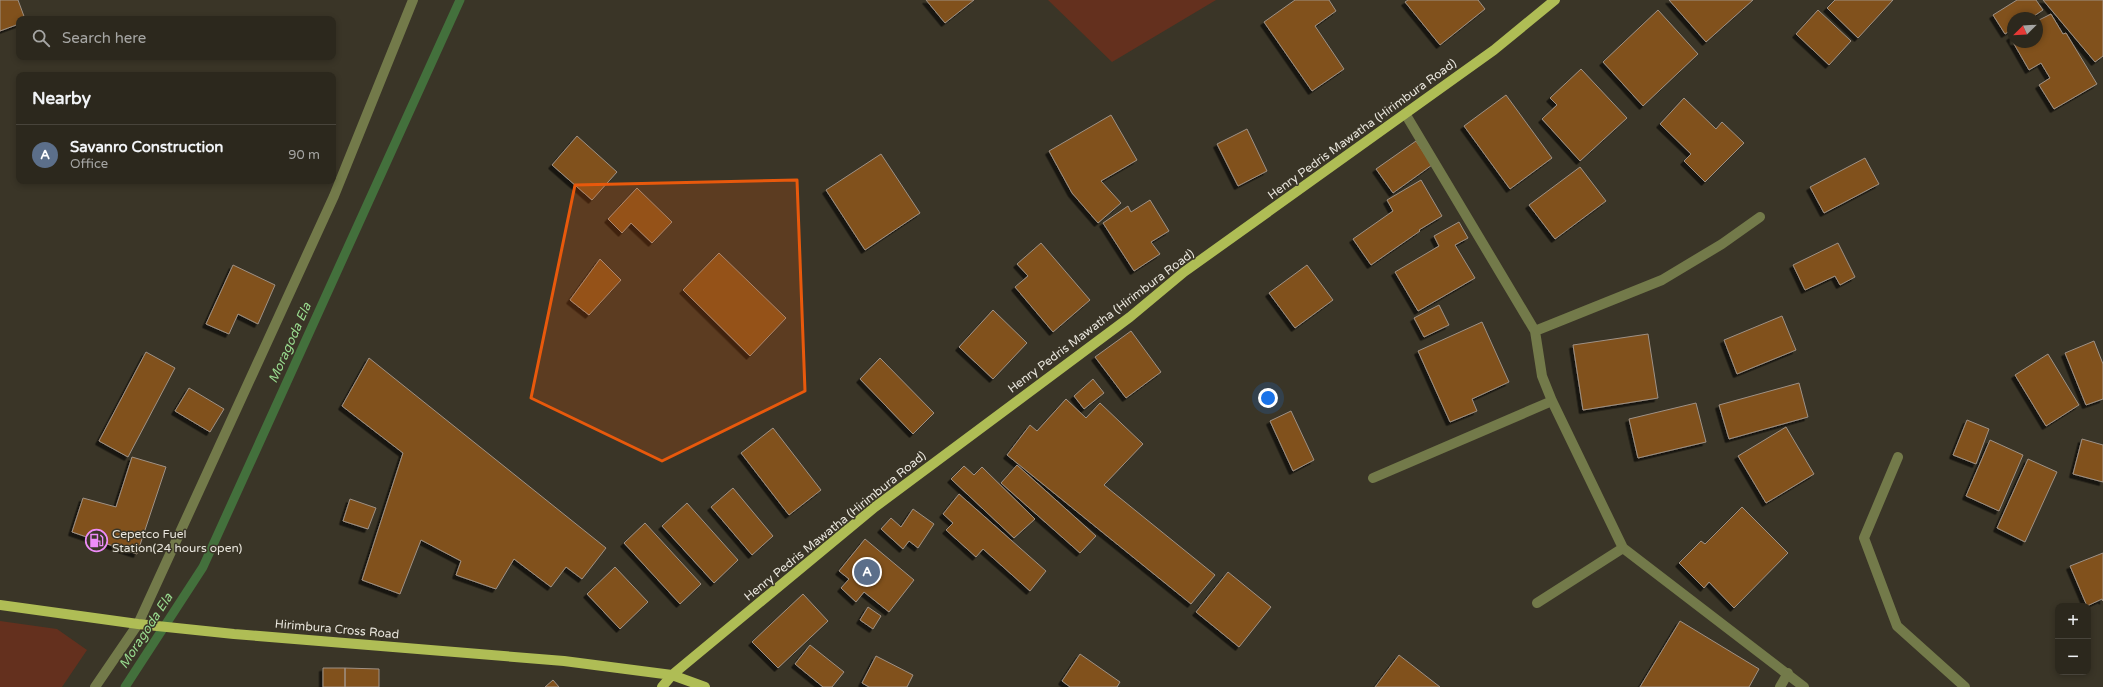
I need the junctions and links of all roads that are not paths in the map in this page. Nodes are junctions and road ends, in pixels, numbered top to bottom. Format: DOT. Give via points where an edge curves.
graph roads {
  1 [pos="413,0"];
  2 [pos="1555,0"];
  3 [pos="1406,115"];
  4 [pos="1760,217"];
  5 [pos="1535,330"];
  6 [pos="1552,401"];
  7 [pos="1898,457"];
  8 [pos="1373,478"];
  9 [pos="1623,548"];
  10 [pos="1537,603"];
  11 [pos="0,605"];
  12 [pos="138,624"];
  13 [pos="1788,673"];
  14 [pos="672,674"];
  15 [pos="95,687"];
  16 [pos="662,687"];
  17 [pos="705,687"];
  18 [pos="1780,687"];
  19 [pos="1804,687"];
  20 [pos="1965,687"];
  1 -- 12 [label="street" via="334,196"];
  2 -- 3 [label="main road, Henry Pedris Mawatha (Hirimbura Road)" via="1494,50"];
  3 -- 5 [label="street"];
  3 -- 14 [label="main road, Henry Pedris Mawatha (Hirimbura Road)" via="1184,272 1130,318 875,507"];
  4 -- 5 [label="street" via="1722,244 1662,280"];
  5 -- 6 [label="street" via="1542,376"];
  6 -- 8 [label="street"];
  6 -- 9 [label="street"];
  7 -- 20 [label="street" via="1864,538 1896,626"];
  9 -- 10 [label="street"];
  9 -- 13 [label="street"];
  11 -- 12 [label="main road, Hirimbura Cross Road"];
  12 -- 14 [label="main road, Hirimbura Cross Road" via="564,661"];
  12 -- 15 [label="street"];
  13 -- 18 [label="street"];
  13 -- 19 [label="street"];
  14 -- 16 [label="main road, Henry Pedris Mawatha (Hirimbura Road)"];
  14 -- 17 [label="main road, Hirimbura Cross Road"];
}
